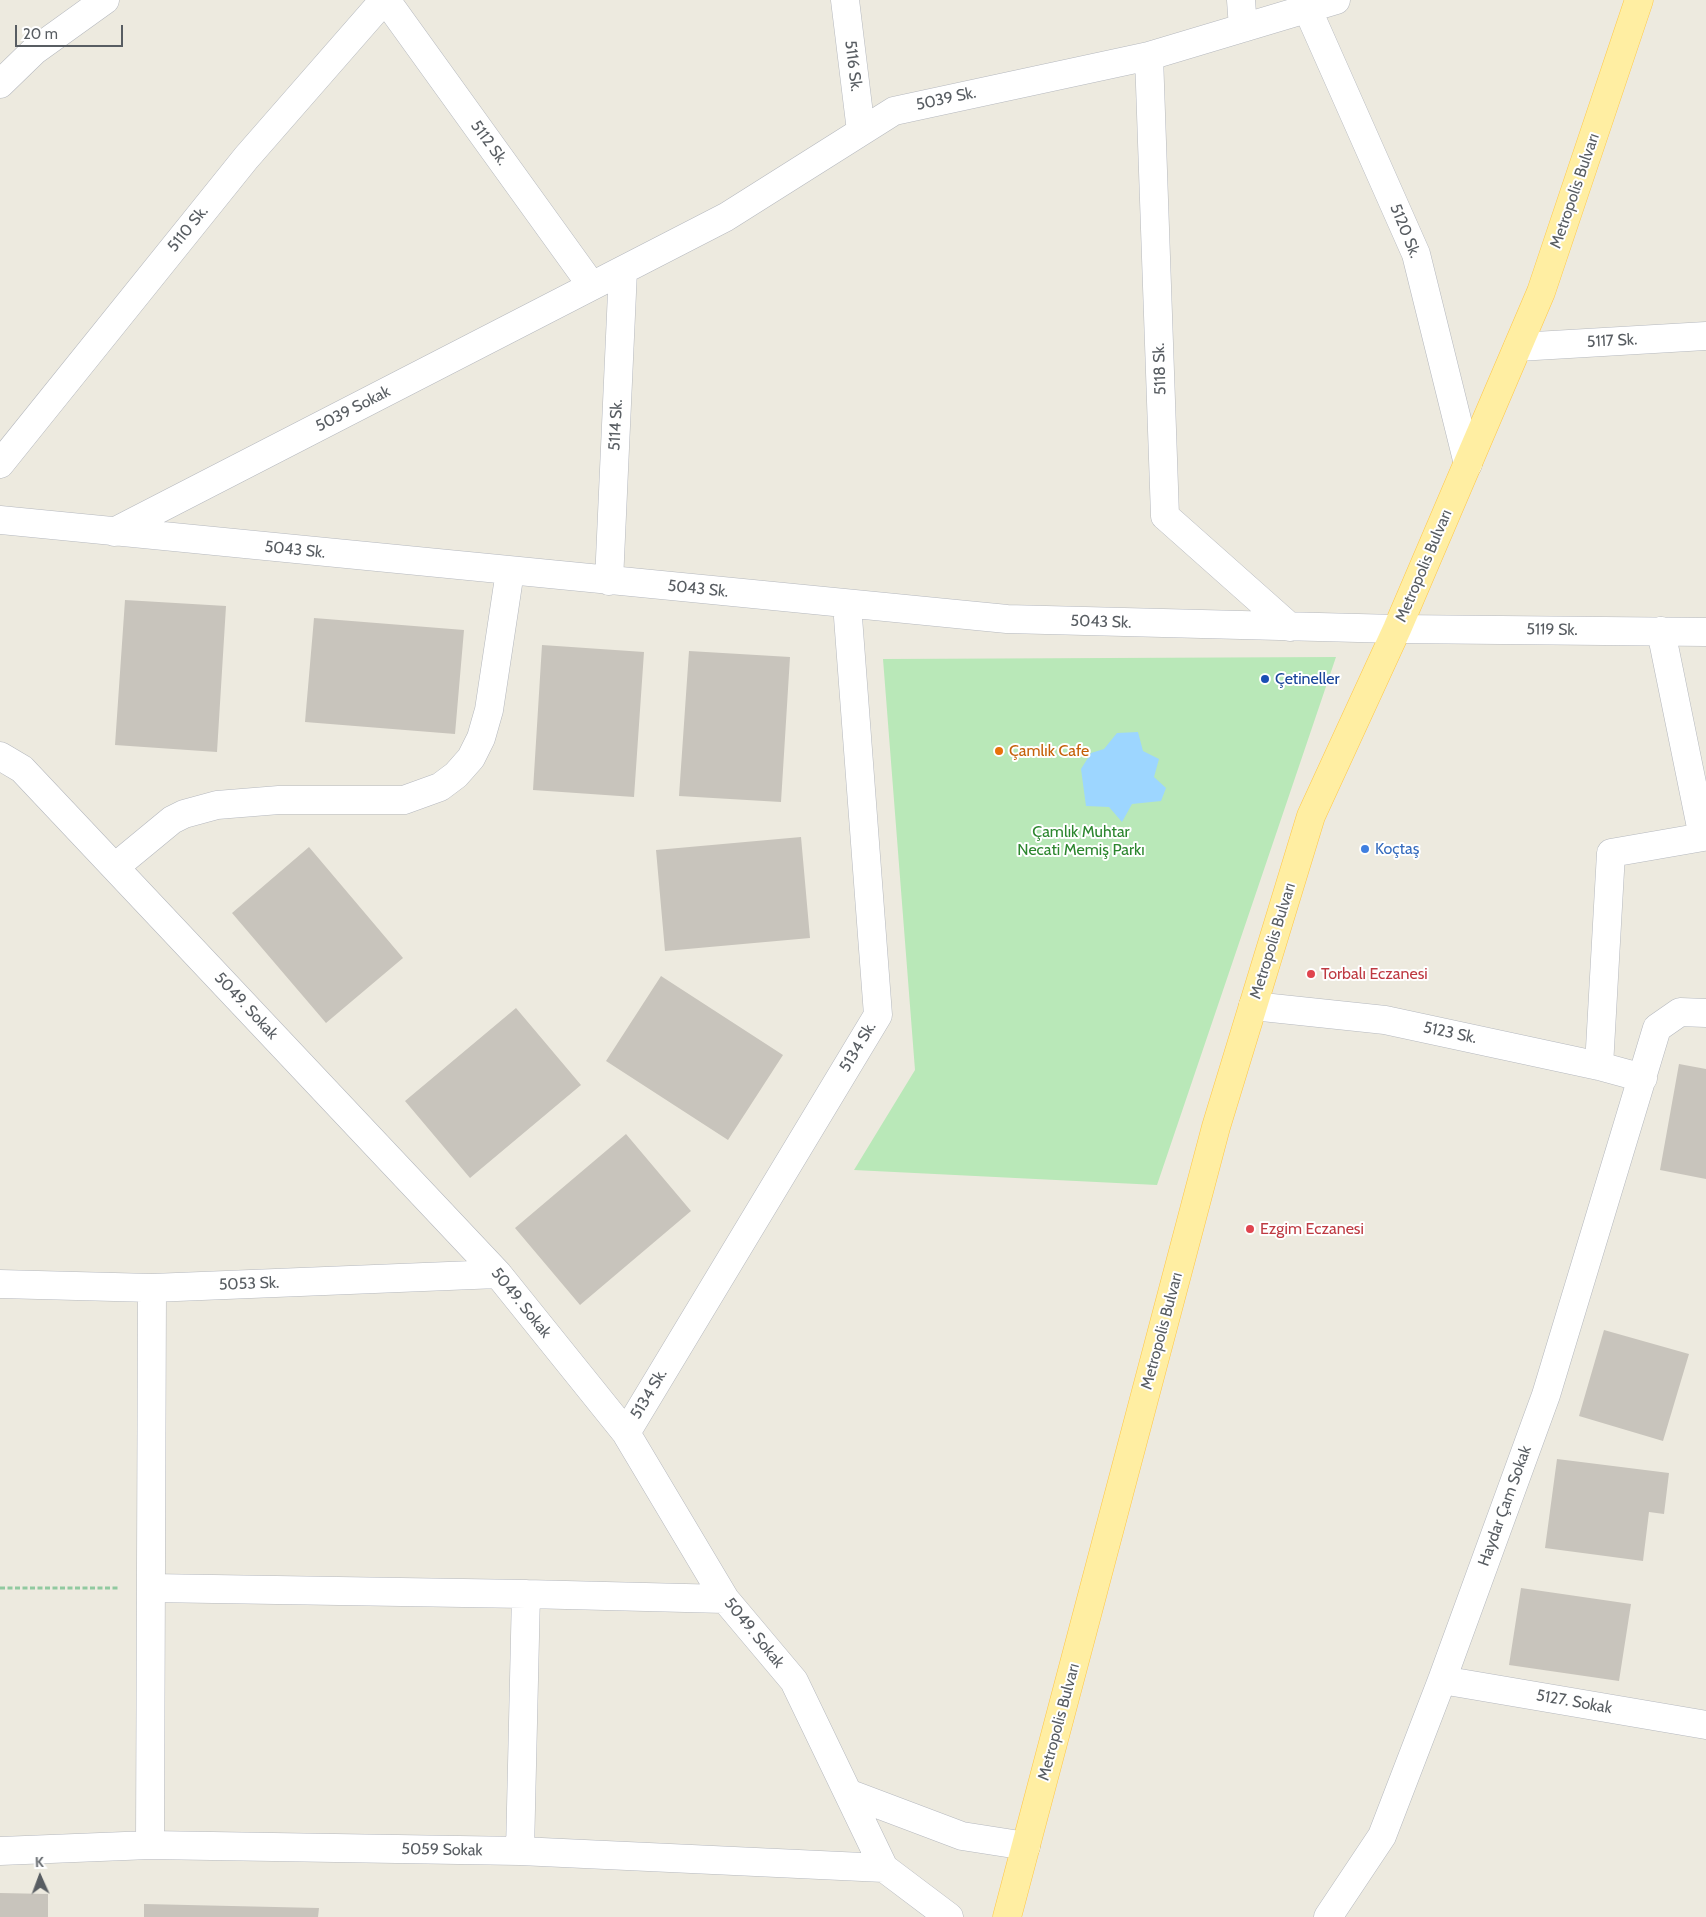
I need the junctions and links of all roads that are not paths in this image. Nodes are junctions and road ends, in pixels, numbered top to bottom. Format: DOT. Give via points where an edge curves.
graph roads {
  1 [pos="105,0"];
  2 [pos="385,0"];
  3 [pos="845,0"];
  4 [pos="1241,0"];
  5 [pos="1336,0"];
  6 [pos="1639,0"];
  7 [pos="1308,8"];
  8 [pos="1243,28"];
  9 [pos="1149,56"];
  10 [pos="0,84"];
  11 [pos="861,131"];
  12 [pos="623,270"];
  13 [pos="592,286"];
  14 [pos="1706,336"];
  15 [pos="1518,347"];
  16 [pos="0,464"];
  17 [pos="1468,464"];
  18 [pos="0,520"];
  19 [pos="114,532"];
  20 [pos="510,571"];
  21 [pos="609,581"];
  22 [pos="846,604"];
  23 [pos="1290,626"];
  24 [pos="1397,629"];
  25 [pos="1661,631"];
  26 [pos="1706,632"];
  27 [pos="0,756"];
  28 [pos="115,867"];
  29 [pos="1253,1006"];
  30 [pos="1706,1013"];
  31 [pos="1599,1066"];
  32 [pos="1643,1078"];
  33 [pos="498,1274"];
  34 [pos="0,1284"];
  35 [pos="152,1288"];
  36 [pos="626,1433"];
  37 [pos="151,1588"];
  38 [pos="526,1594"];
  39 [pos="725,1599"];
  40 [pos="1442,1680"];
  41 [pos="1706,1725"];
  42 [pos="848,1793"];
  43 [pos="150,1845"];
  44 [pos="1026,1846"];
  45 [pos="520,1851"];
  46 [pos="0,1852"];
  47 [pos="884,1868"];
  48 [pos="949,1917"];
  49 [pos="1007,1917"];
  50 [pos="1328,1917"];
  1 -- 10 [label="street" via="34,50"];
  2 -- 13 [label="street, 5112 Sk."];
  2 -- 16 [label="street, 5110 Sk." via="246,158"];
  3 -- 11 [label="street, 5116 Sk."];
  4 -- 8 [label="street"];
  5 -- 7 [label="street, 5039 Sk."];
  6 -- 15 [label="main road, Metropolis Bulvarı" via="1541,292"];
  7 -- 8 [label="street, 5039 Sk."];
  7 -- 17 [label="street, 5120 Sk." via="1416,254"];
  8 -- 9 [label="street, 5039 Sk."];
  9 -- 11 [label="street, 5039 Sk." via="894,110"];
  9 -- 23 [label="street, 5118 Sk." via="1165,516"];
  11 -- 12 [label="street, 5039 Sk." via="726,217"];
  12 -- 13 [label="street, 5039 Sk."];
  12 -- 21 [label="street, 5114 Sk."];
  13 -- 19 [label="street, 5039 Sokak"];
  14 -- 15 [label="street, 5117 Sk."];
  15 -- 17 [label="main road, Metropolis Bulvarı"];
  17 -- 24 [label="main road, Metropolis Bulvarı"];
  18 -- 19 [label="street, 5043 Sk."];
  19 -- 20 [label="street, 5043 Sk."];
  20 -- 21 [label="street, 5043 Sk."];
  20 -- 28 [label="street" via="489,710 481,738 471,758 440,787 404,800 279,800 217,805 172,820"];
  21 -- 22 [label="street, 5043 Sk."];
  22 -- 23 [label="street, 5043 Sk." via="1008,619"];
  22 -- 36 [label="street, 5134 Sk." via="878,1015"];
  23 -- 24 [label="street, 5043 Sk."];
  24 -- 25 [label="street, 5119 Sk."];
  24 -- 29 [label="main road, Metropolis Bulvarı" via="1311,816"];
  25 -- 26 [label="street, 5119 Sk."];
  25 -- 31 [label="street" via="1703,837 1611,852"];
  27 -- 28 [label="street, 5049. Sokak" via="22,768"];
  28 -- 33 [label="street, 5049. Sokak"];
  29 -- 31 [label="street, 5123 Sk." via="1385,1020"];
  29 -- 44 [label="main road, Metropolis Bulvarı" via="1216,1127"];
  30 -- 32 [label="street, Haydar Çam Sokak" via="1680,1012 1657,1028"];
  31 -- 32 [label="street, 5123 Sk."];
  32 -- 40 [label="street, Haydar Çam Sokak" via="1546,1395"];
  33 -- 35 [label="street, 5053 Sk."];
  33 -- 36 [label="street, 5049. Sokak"];
  34 -- 35 [label="street, 5053 Sk."];
  35 -- 37 [label="street"];
  36 -- 39 [label="street, 5049. Sokak"];
  37 -- 38 [label="street"];
  37 -- 43 [label="street"];
  38 -- 39 [label="street"];
  38 -- 45 [label="street"];
  39 -- 42 [label="street, 5049. Sokak" via="794,1682"];
  40 -- 41 [label="street, 5127. Sokak"];
  40 -- 50 [label="street, Haydar Çam Sokak" via="1382,1836"];
  42 -- 44 [label="street" via="962,1836"];
  42 -- 47 [label="street, 5049. Sokak"];
  43 -- 45 [label="street, 5059 Sokak"];
  43 -- 46 [label="street, 5059 Sokak"];
  44 -- 49 [label="main road, Metropolis Bulvarı"];
  45 -- 47 [label="street, 5059 Sokak"];
  47 -- 48 [label="street, 5049. Sokak"];
}
